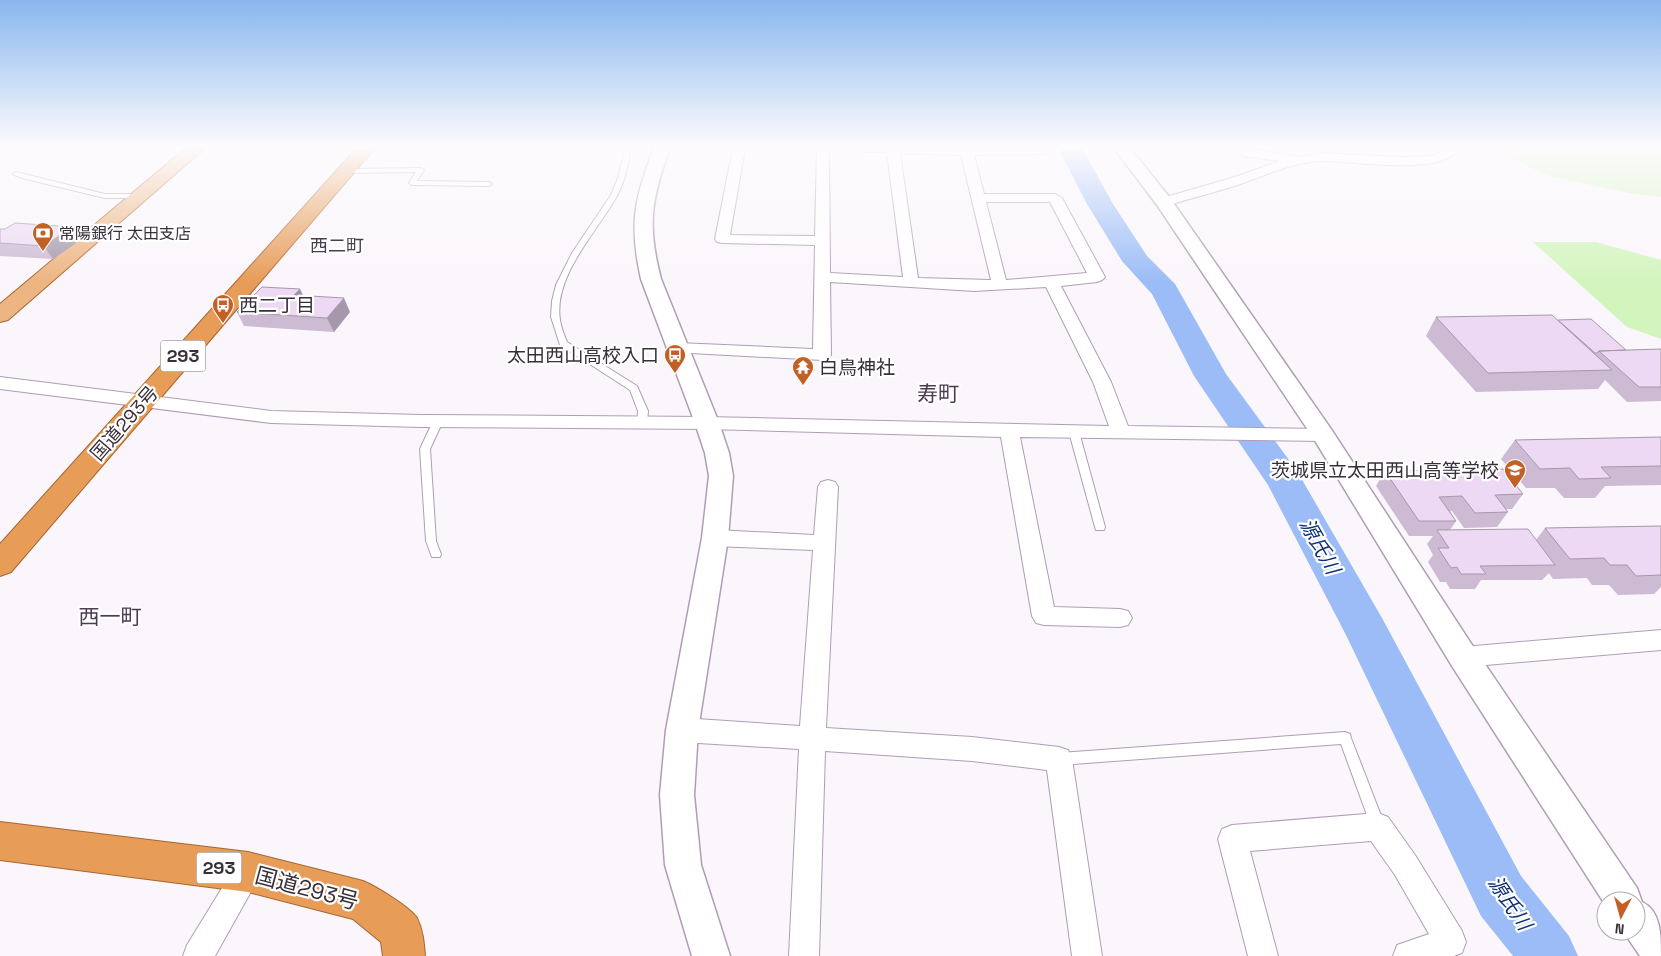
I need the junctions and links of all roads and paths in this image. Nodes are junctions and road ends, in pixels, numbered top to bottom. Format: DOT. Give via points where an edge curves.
graph roads {
  1 [pos="91,193"];
  2 [pos="145,193"];
  3 [pos="327,193"];
  4 [pos="615,193"];
  5 [pos="646,193"];
  6 [pos="731,193"];
  7 [pos="823,193"];
  8 [pos="899,193"];
  9 [pos="978,193"];
  10 [pos="1157,193"];
  11 [pos="1196,193"];
  12 [pos="141,196"];
  13 [pos="979,198"];
  14 [pos="1164,202"];
  15 [pos="822,241"];
  16 [pos="821,277"];
  17 [pos="911,282"];
  18 [pos="1050,282"];
  19 [pos="1000,285"];
  20 [pos="0,315"];
  21 [pos="678,348"];
  22 [pos="0,383"];
  23 [pos="142,402"];
  24 [pos="438,421"];
  25 [pos="642,422"];
  26 [pos="707,423"];
  27 [pos="1009,431"];
  28 [pos="1074,432"];
  29 [pos="1121,433"];
  30 [pos="1323,435"];
  31 [pos="828,487"];
  32 [pos="1100,527"];
  33 [pos="715,538"];
  34 [pos="825,543"];
  35 [pos="436,554"];
  36 [pos="0,564"];
  37 [pos="1120,618"];
  38 [pos="1661,640"];
  39 [pos="1463,657"];
  40 [pos="682,730"];
  41 [pos="812,739"];
  42 [pos="1059,759"];
  43 [pos="1378,827"];
  44 [pos="0,841"];
  45 [pos="248,872"];
  46 [pos="1617,891"];
  47 [pos="1646,932"];
  48 [pos="1661,954"];
  49 [pos="198,956"];
  50 [pos="404,956"];
  51 [pos="711,956"];
  52 [pos="804,956"];
  53 [pos="1088,956"];
  54 [pos="1263,956"];
  55 [pos="1408,956"];
  1 -- 12 [label="lane"];
  2 -- 12 [label="main road"];
  3 -- 23 [label="highway, 国道293号 / 293"];
  4 -- 25 [label="lane" via="572,260 558,292 555,317 563,343 634,388 644,411"];
  5 -- 21 [label="street" via="642,235 651,279"];
  6 -- 15 [label="street" via="722,239"];
  7 -- 15 [label="street"];
  8 -- 17 [label="street"];
  9 -- 13 [label="street"];
  10 -- 14 [label="street"];
  11 -- 14 [label="street"];
  12 -- 20 [label="main road"];
  13 -- 18 [label="street" via="1055,198 1097,277"];
  13 -- 19 [label="street"];
  14 -- 30 [label="street"];
  15 -- 16 [label="street"];
  16 -- 17 [label="street"];
  16 -- 21 [label="street" via="822,355"];
  17 -- 19 [label="street"];
  18 -- 19 [label="street"];
  18 -- 29 [label="street" via="1102,382"];
  21 -- 26 [label="street"];
  22 -- 23 [label="street"];
  23 -- 24 [label="street" via="271,416"];
  23 -- 36 [label="highway, 国道293号 / 293"];
  24 -- 25 [label="street"];
  24 -- 35 [label="lane" via="425,449 431,540"];
  25 -- 26 [label="street"];
  26 -- 27 [label="street"];
  26 -- 33 [label="street" via="717,453 720,476"];
  27 -- 28 [label="street"];
  27 -- 37 [label="street" via="1044,616"];
  28 -- 29 [label="street"];
  28 -- 32 [label="lane"];
  29 -- 30 [label="street"];
  30 -- 39 [label="street"];
  31 -- 34 [label="street"];
  33 -- 34 [label="street"];
  33 -- 40 [label="street"];
  34 -- 41 [label="street"];
  38 -- 39 [label="street"];
  39 -- 46 [label="street"];
  40 -- 41 [label="street"];
  40 -- 51 [label="street" via="677,795 683,865"];
  41 -- 42 [label="street" via="972,749"];
  41 -- 52 [label="street"];
  42 -- 43 [label="lane" via="1346,738"];
  42 -- 53 [label="street"];
  43 -- 54 [label="street" via="1232,839"];
  43 -- 55 [label="street" via="1451,942"];
  44 -- 45 [label="highway, 国道293号 / 293"];
  45 -- 49 [label="street"];
  45 -- 50 [label="highway, 国道293号 / 293" via="363,901 401,931"];
  47 -- 48 [label="street"];
}
